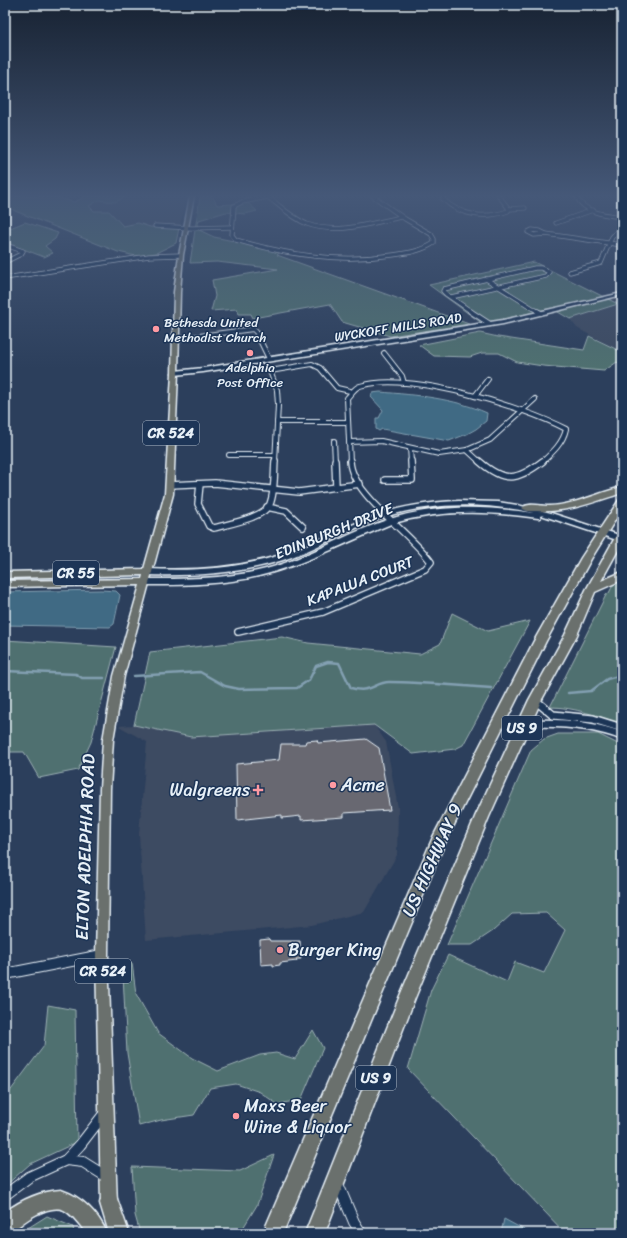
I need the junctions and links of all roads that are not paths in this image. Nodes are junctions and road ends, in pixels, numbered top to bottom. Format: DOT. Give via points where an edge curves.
graph roads {
  1 [pos="21,254"];
  2 [pos="294,254"];
  3 [pos="398,254"];
  4 [pos="605,254"];
  5 [pos="181,255"];
  6 [pos="143,258"];
  7 [pos="5,262"];
  8 [pos="570,272"];
  9 [pos="5,278"];
  10 [pos="486,279"];
  11 [pos="5,281"];
  12 [pos="498,286"];
  13 [pos="622,294"];
  14 [pos="451,297"];
  15 [pos="541,313"];
  16 [pos="490,324"];
  17 [pos="176,339"];
  18 [pos="384,353"];
  19 [pos="269,359"];
  20 [pos="175,373"];
  21 [pos="488,380"];
  22 [pos="404,383"];
  23 [pos="350,392"];
  24 [pos="475,396"];
  25 [pos="535,399"];
  26 [pos="523,412"];
  27 [pos="277,422"];
  28 [pos="348,422"];
  29 [pos="334,442"];
  30 [pos="349,442"];
  31 [pos="410,448"];
  32 [pos="467,450"];
  33 [pos="229,455"];
  34 [pos="275,455"];
  35 [pos="384,480"];
  36 [pos="200,484"];
  37 [pos="360,484"];
  38 [pos="336,487"];
  39 [pos="169,489"];
  40 [pos="273,489"];
  41 [pos="622,490"];
  42 [pos="622,502"];
  43 [pos="268,507"];
  44 [pos="567,507"];
  45 [pos="527,508"];
  46 [pos="384,514"];
  47 [pos="557,518"];
  48 [pos="390,521"];
  49 [pos="303,527"];
  50 [pos="602,533"];
  51 [pos="621,537"];
  52 [pos="148,572"];
  53 [pos="5,575"];
  54 [pos="622,576"];
  55 [pos="145,582"];
  56 [pos="5,584"];
  57 [pos="591,590"];
  58 [pos="238,632"];
  59 [pos="535,700"];
  60 [pos="524,724"];
  61 [pos="622,728"];
  62 [pos="622,736"];
  63 [pos="102,955"];
  64 [pos="5,974"];
  65 [pos="106,1111"];
  66 [pos="66,1160"];
  67 [pos="108,1178"];
  68 [pos="337,1179"];
  69 [pos="5,1195"];
  70 [pos="109,1203"];
  71 [pos="5,1226"];
  72 [pos="97,1233"];
  73 [pos="111,1233"];
  74 [pos="119,1233"];
  75 [pos="273,1233"];
  76 [pos="316,1233"];
  77 [pos="361,1233"];
  1 -- 7 [label="street"];
  2 -- 3 [label="street" via="331,260"];
  4 -- 8 [label="street" via="601,263"];
  5 -- 6 [label="street"];
  5 -- 17 [label="main road, CR 524"];
  6 -- 9 [label="street"];
  6 -- 11 [label="street" via="114,266"];
  10 -- 12 [label="street"];
  10 -- 12 [label="street" via="535,268 550,273"];
  10 -- 14 [label="street" via="444,289"];
  12 -- 14 [label="street"];
  12 -- 15 [label="street"];
  13 -- 15 [label="main road, WYCKOFF MILLS ROAD"];
  14 -- 16 [label="street"];
  15 -- 16 [label="main road, WYCKOFF MILLS ROAD"];
  16 -- 19 [label="main road, WYCKOFF MILLS ROAD"];
  17 -- 19 [label="street" via="252,329 256,332"];
  17 -- 20 [label="main road, CR 524"];
  18 -- 22 [label="street" via="402,376"];
  19 -- 20 [label="main road, WYCKOFF MILLS ROAD"];
  20 -- 39 [label="main road, CR 524"];
  21 -- 24 [label="street"];
  22 -- 23 [label="street" via="366,383 356,386"];
  22 -- 24 [label="street"];
  23 -- 27 [label="street" via="338,388 318,365 270,371 277,390"];
  23 -- 28 [label="street" via="347,398"];
  24 -- 26 [label="street"];
  25 -- 26 [label="street"];
  26 -- 32 [label="street" via="490,440"];
  26 -- 32 [label="street" via="559,424 566,429 567,434 563,441 550,456 521,474 505,477 493,471"];
  27 -- 28 [label="street"];
  27 -- 34 [label="street"];
  28 -- 30 [label="street"];
  29 -- 38 [label="street"];
  30 -- 31 [label="street" via="381,441"];
  30 -- 37 [label="street" via="350,468"];
  31 -- 32 [label="street" via="439,454"];
  31 -- 35 [label="street" via="412,480"];
  33 -- 34 [label="street"];
  34 -- 40 [label="street"];
  36 -- 39 [label="street"];
  36 -- 40 [label="street" via="215,483"];
  36 -- 43 [label="street" via="198,504 209,526 214,528 253,517"];
  37 -- 38 [label="street"];
  37 -- 46 [label="street"];
  38 -- 40 [label="street" via="299,492"];
  39 -- 52 [label="main road, ELTON ADELPHIA ROAD / CR 524"];
  40 -- 43 [label="street"];
  41 -- 44 [label="highway"];
  42 -- 50 [label="highway, US HIGHWAY 9 / US 9"];
  43 -- 49 [label="street" via="286,511"];
  44 -- 45 [label="highway"];
  44 -- 47 [label="highway"];
  45 -- 46 [label="main road, EDINBURGH DRIVE" via="462,503 422,506"];
  45 -- 47 [label="main road, EDINBURGH DRIVE"];
  46 -- 48 [label="street"];
  46 -- 52 [label="main road, EDINBURGH DRIVE" via="281,558 248,567 208,572"];
  47 -- 48 [label="main road, EDINBURGH DRIVE" via="472,510 426,514"];
  47 -- 50 [label="main road, EDINBURGH DRIVE"];
  48 -- 55 [label="main road, EDINBURGH DRIVE" via="287,565 252,575 199,581"];
  48 -- 58 [label="street, KAPALUA COURT" via="425,552 431,562 425,569 323,612"];
  50 -- 51 [label="main road, EDINBURGH DRIVE"];
  50 -- 75 [label="highway, US HIGHWAY 9 / US 9" via="540,641 438,842"];
  51 -- 57 [label="highway, US HIGHWAY 9 / US 9"];
  52 -- 53 [label="main road, CR 55"];
  52 -- 55 [label="main road, ELTON ADELPHIA ROAD / CR 524"];
  54 -- 57 [label="highway"];
  55 -- 56 [label="main road, CR 55"];
  55 -- 63 [label="main road, ELTON ADELPHIA ROAD / CR 524" via="119,676 108,740"];
  57 -- 59 [label="highway, US HIGHWAY 9 / US 9" via="571,635"];
  59 -- 60 [label="highway, US HIGHWAY 9 / US 9"];
  59 -- 61 [label="street" via="553,715 593,719"];
  60 -- 62 [label="street" via="589,727"];
  60 -- 68 [label="highway, US HIGHWAY 9 / US 9" via="437,924"];
  63 -- 64 [label="street"];
  63 -- 65 [label="main road, ELTON ADELPHIA ROAD / CR 524"];
  65 -- 66 [label="street"];
  65 -- 67 [label="main road, ELTON ADELPHIA ROAD / CR 524"];
  66 -- 67 [label="street" via="84,1162"];
  66 -- 69 [label="street" via="29,1177"];
  67 -- 70 [label="main road, ELTON ADELPHIA ROAD / CR 524"];
  68 -- 76 [label="highway, US HIGHWAY 9 / US 9"];
  68 -- 77 [label="street"];
  70 -- 73 [label="main road, ELTON ADELPHIA ROAD / CR 524"];
  70 -- 74 [label="highway"];
  71 -- 72 [label="highway" via="24,1210 46,1200 67,1201 84,1215"];
}
